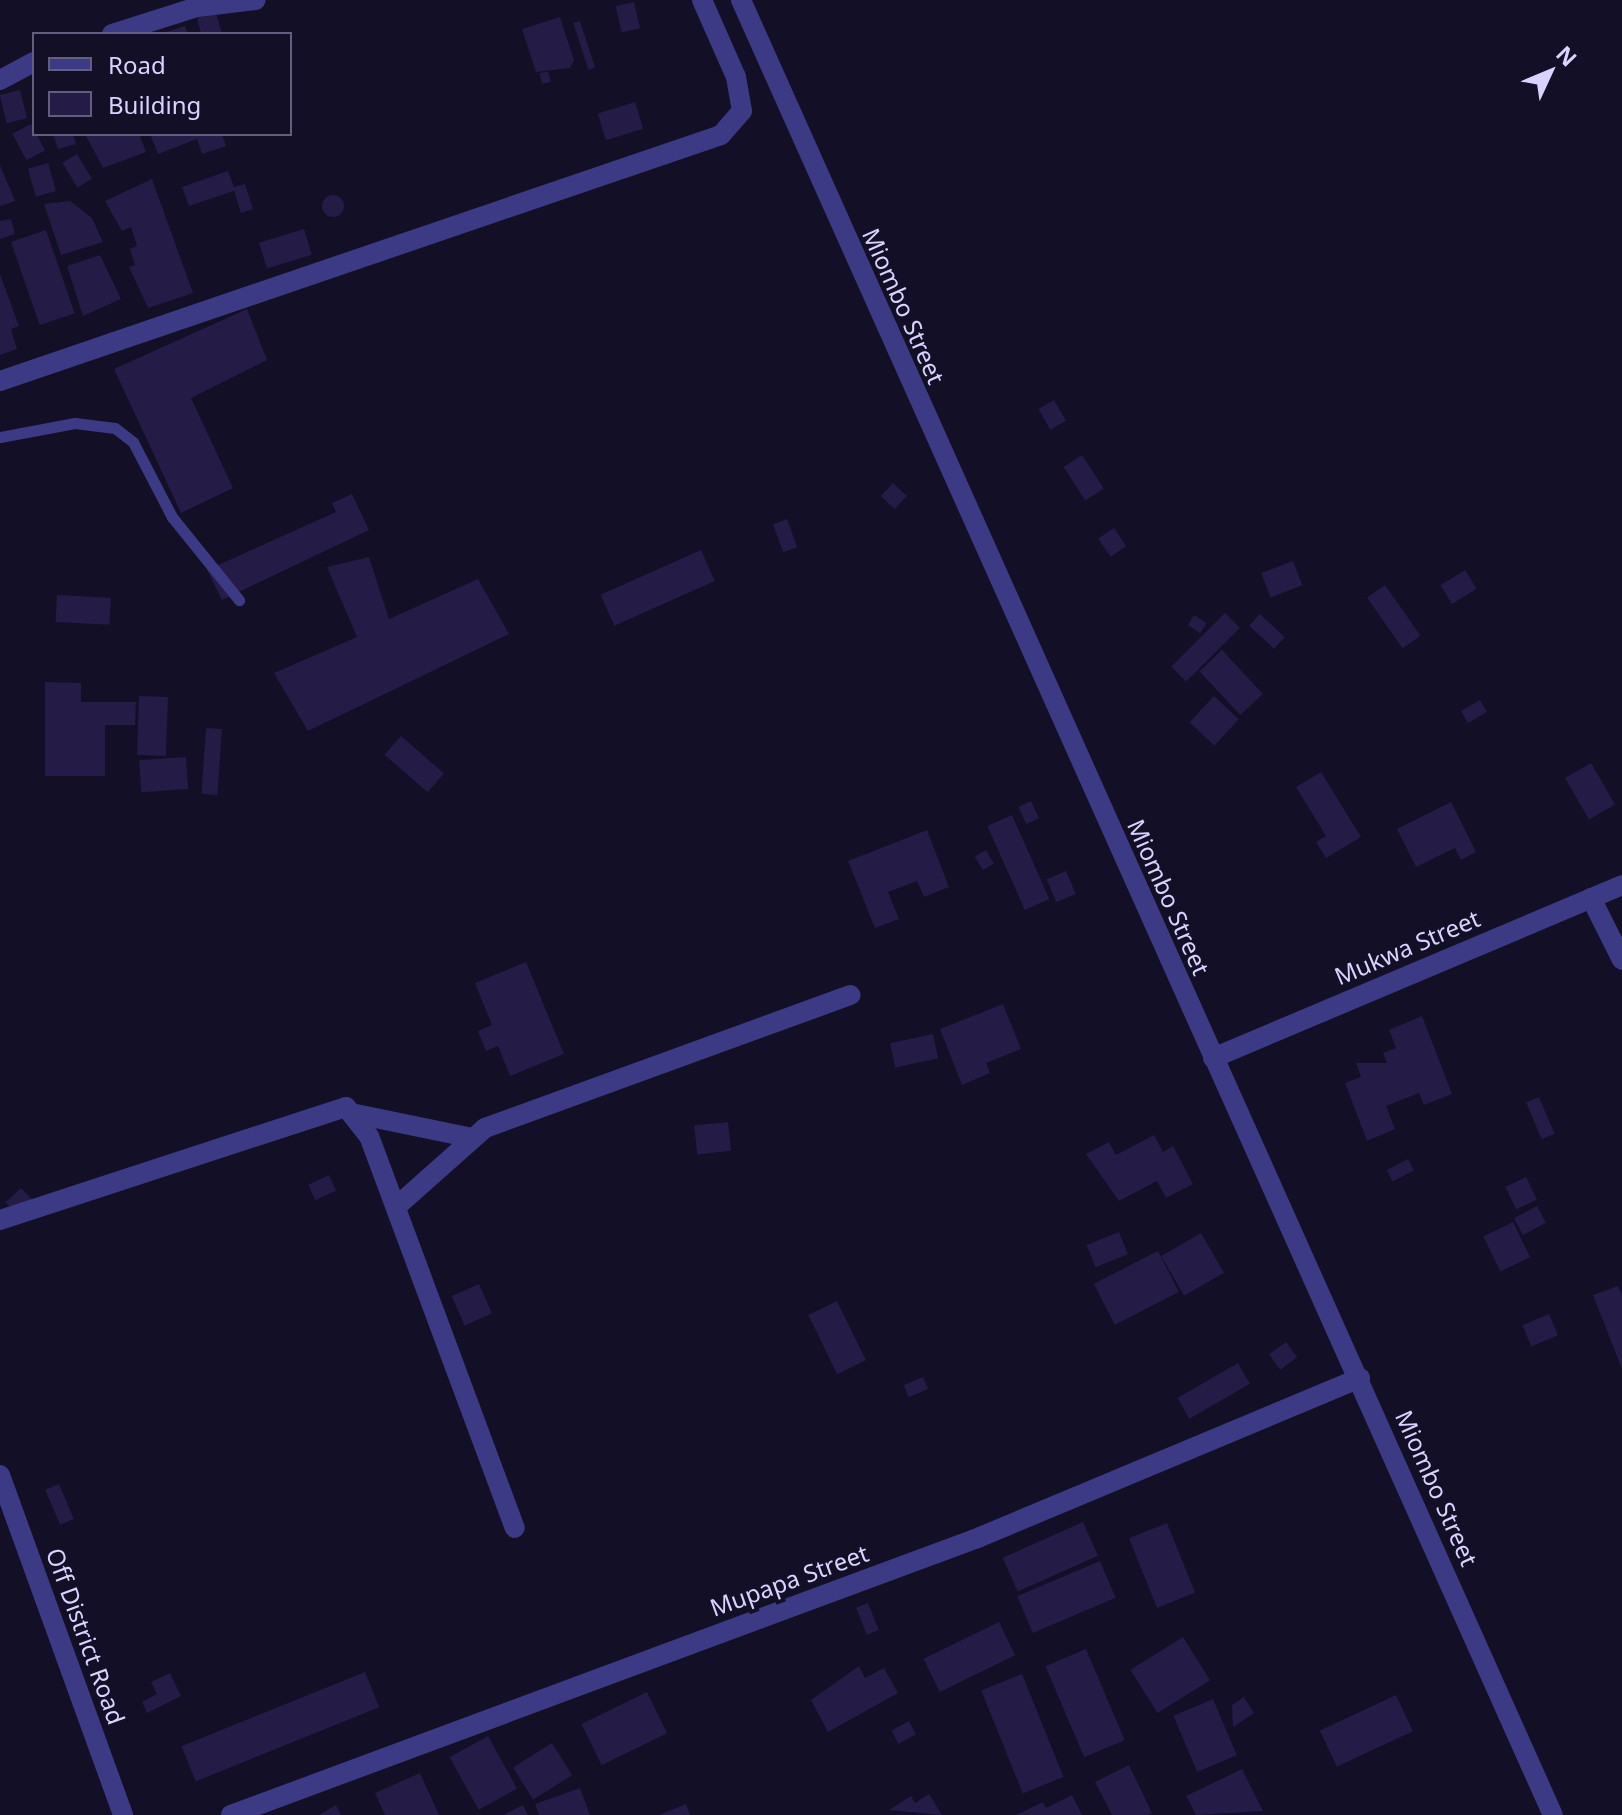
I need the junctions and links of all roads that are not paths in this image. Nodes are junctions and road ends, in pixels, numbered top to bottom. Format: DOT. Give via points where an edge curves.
graph roads {
  1 [pos="256,0"];
  2 [pos="702,0"];
  3 [pos="741,0"];
  4 [pos="118,32"];
  5 [pos="32,63"];
  6 [pos="0,80"];
  7 [pos="0,381"];
  8 [pos="0,437"];
  9 [pos="239,600"];
  10 [pos="1622,885"];
  11 [pos="1591,898"];
  12 [pos="1622,960"];
  13 [pos="851,995"];
  14 [pos="1213,1058"];
  15 [pos="356,1114"];
  16 [pos="468,1137"];
  17 [pos="396,1207"];
  18 [pos="0,1220"];
  19 [pos="1360,1378"];
  20 [pos="0,1475"];
  21 [pos="515,1528"];
  22 [pos="123,1815"];
  23 [pos="231,1815"];
  24 [pos="1553,1815"];
  1 -- 4 [label="street" via="197,7"];
  2 -- 7 [label="street" via="736,77 742,111 721,135"];
  3 -- 14 [label="street, Miombo Street"];
  5 -- 6 [label="street"];
  8 -- 9 [label="lane" via="75,423 115,428 133,442 172,517"];
  10 -- 11 [label="street, Mukwa Street"];
  11 -- 12 [label="street"];
  11 -- 14 [label="street, Mukwa Street"];
  13 -- 16 [label="street"];
  14 -- 19 [label="street, Miombo Street"];
  15 -- 16 [label="street"];
  15 -- 17 [label="street"];
  15 -- 18 [label="street" via="333,1108"];
  16 -- 17 [label="street"];
  17 -- 21 [label="street"];
  19 -- 23 [label="street, Mupapa Street" via="980,1537"];
  19 -- 24 [label="street, Miombo Street"];
  20 -- 22 [label="street, Off District Road"];
}
